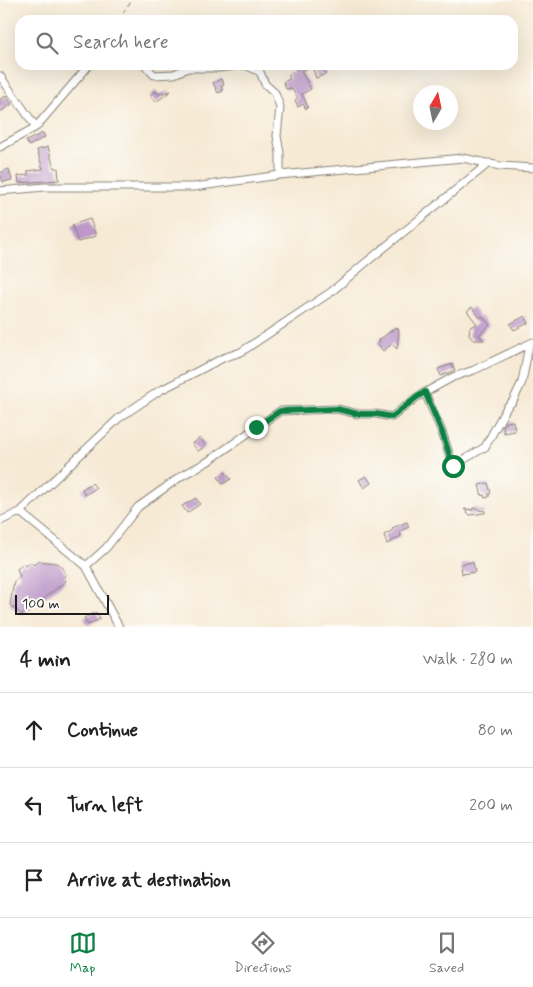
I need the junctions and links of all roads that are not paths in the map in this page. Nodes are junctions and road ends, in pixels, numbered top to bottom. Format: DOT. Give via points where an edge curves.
graph roads {
  1 [pos="85,70"];
  2 [pos="150,70"];
  3 [pos="183,70"];
  4 [pos="256,70"];
  5 [pos="0,76"];
  6 [pos="36,127"];
  7 [pos="0,147"];
  8 [pos="489,163"];
  9 [pos="533,168"];
  10 [pos="280,175"];
  11 [pos="0,190"];
  12 [pos="531,344"];
  13 [pos="425,392"];
  14 [pos="20,512"];
  15 [pos="0,521"];
  16 [pos="86,566"];
  17 [pos="119,627"];
  1 -- 6 [label="street"];
  2 -- 3 [label="street" via="160,75"];
  4 -- 10 [label="street" via="275,93 280,107 277,136"];
  5 -- 6 [label="street"];
  6 -- 7 [label="street"];
  8 -- 9 [label="street"];
  8 -- 10 [label="street" via="463,158"];
  8 -- 14 [label="street" via="332,292 241,352 159,390 119,418"];
  10 -- 11 [label="street" via="194,187"];
  12 -- 13 [label="street"];
  12 -- 13 [label="street" via="522,382 485,446 453,466"];
  13 -- 16 [label="street" via="392,417 337,409 280,411 138,506 106,548"];
  14 -- 15 [label="street"];
  14 -- 16 [label="street"];
  16 -- 17 [label="street"];
}
